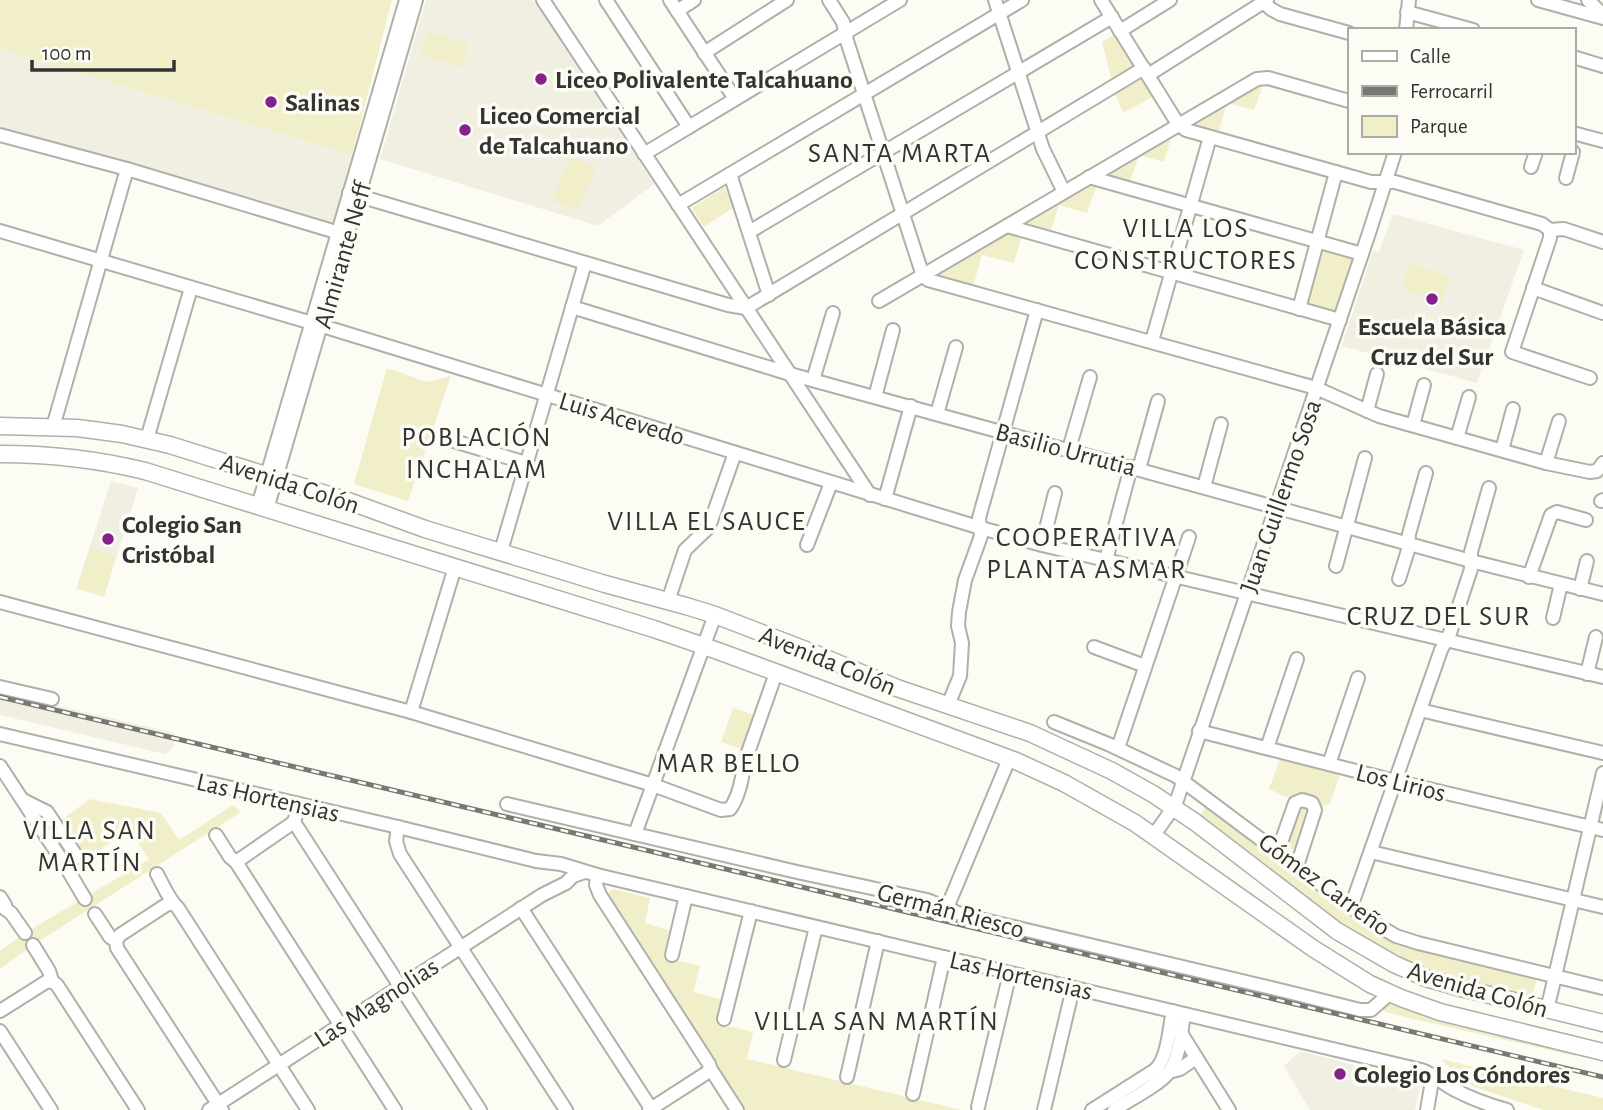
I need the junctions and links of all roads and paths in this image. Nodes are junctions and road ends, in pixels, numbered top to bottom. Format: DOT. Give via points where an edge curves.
graph roads {
  1 [pos="405,0"];
  2 [pos="416,0"];
  3 [pos="606,0"];
  4 [pos="694,0"];
  5 [pos="787,0"];
  6 [pos="829,0"];
  7 [pos="900,0"];
  8 [pos="995,0"];
  9 [pos="1023,0"];
  10 [pos="1101,0"];
  11 [pos="1170,0"];
  12 [pos="1538,0"];
  13 [pos="1588,0"];
  14 [pos="547,1"];
  15 [pos="1264,1"];
  16 [pos="673,6"];
  17 [pos="1408,6"];
  18 [pos="999,14"];
  19 [pos="1112,17"];
  20 [pos="1603,17"];
  21 [pos="1406,28"];
  22 [pos="1468,28"];
  23 [pos="1120,31"];
  24 [pos="845,33"];
  25 [pos="1348,33"];
  26 [pos="705,53"];
  27 [pos="1575,58"];
  28 [pos="1603,65"];
  29 [pos="1146,72"];
  30 [pos="1017,73"];
  31 [pos="864,94"];
  32 [pos="735,99"];
  33 [pos="1348,101"];
  34 [pos="1178,124"];
  35 [pos="689,127"];
  36 [pos="1038,133"];
  37 [pos="1576,133"];
  38 [pos="0,135"];
  39 [pos="1210,137"];
  40 [pos="1603,141"];
  41 [pos="883,153"];
  42 [pos="644,154"];
  43 [pos="1394,154"];
  44 [pos="1535,154"];
  45 [pos="1572,154"];
  46 [pos="1531,167"];
  47 [pos="127,169"];
  48 [pos="1336,172"];
  49 [pos="730,174"];
  50 [pos="1089,177"];
  51 [pos="1566,178"];
  52 [pos="1387,182"];
  53 [pos="1064,192"];
  54 [pos="355,194"];
  55 [pos="678,205"];
  56 [pos="1191,206"];
  57 [pos="903,214"];
  58 [pos="1007,226"];
  59 [pos="1550,230"];
  60 [pos="0,231"];
  61 [pos="749,232"];
  62 [pos="343,234"];
  63 [pos="1317,241"];
  64 [pos="1603,242"];
  65 [pos="1362,254"];
  66 [pos="101,261"];
  67 [pos="585,263"];
  68 [pos="1171,272"];
  69 [pos="923,276"];
  70 [pos="191,288"];
  71 [pos="1534,288"];
  72 [pos="769,295"];
  73 [pos="879,301"];
  74 [pos="572,307"];
  75 [pos="746,309"];
  76 [pos="1299,309"];
  77 [pos="1037,310"];
  78 [pos="833,313"];
  79 [pos="1603,313"];
  80 [pos="1340,320"];
  81 [pos="316,324"];
  82 [pos="894,330"];
  83 [pos="1152,341"];
  84 [pos="956,347"];
  85 [pos="790,374"];
  86 [pos="1377,374"];
  87 [pos="1090,377"];
  88 [pos="1590,378"];
  89 [pos="813,380"];
  90 [pos="1424,385"];
  91 [pos="1317,388"];
  92 [pos="547,394"];
  93 [pos="875,397"];
  94 [pos="1469,397"];
  95 [pos="1158,401"];
  96 [pos="911,407"];
  97 [pos="1513,409"];
  98 [pos="1367,411"];
  99 [pos="937,414"];
  100 [pos="1559,421"];
  101 [pos="1221,424"];
  102 [pos="1413,425"];
  103 [pos="0,426"];
  104 [pos="53,427"];
  105 [pos="1003,431"];
  106 [pos="441,438"];
  107 [pos="1457,438"];
  108 [pos="147,439"];
  109 [pos="1069,449"];
  110 [pos="1502,450"];
  111 [pos="735,453"];
  112 [pos="0,454"];
  113 [pos="1364,458"];
  114 [pos="526,463"];
  115 [pos="1546,463"];
  116 [pos="1603,463"];
  117 [pos="1135,468"];
  118 [pos="1426,473"];
  119 [pos="272,476"];
  120 [pos="831,483"];
  121 [pos="1204,487"];
  122 [pos="1489,488"];
  123 [pos="1055,493"];
  124 [pos="870,495"];
  125 [pos="885,499"];
  126 [pos="263,507"];
  127 [pos="1276,507"];
  128 [pos="1586,520"];
  129 [pos="1347,527"];
  130 [pos="981,528"];
  131 [pos="1189,537"];
  132 [pos="1408,544"];
  133 [pos="807,545"];
  134 [pos="1042,545"];
  135 [pos="501,551"];
  136 [pos="1106,560"];
  137 [pos="1471,561"];
  138 [pos="1587,561"];
  139 [pos="1336,566"];
  140 [pos="455,567"];
  141 [pos="1176,576"];
  142 [pos="1530,577"];
  143 [pos="1399,579"];
  144 [pos="1561,584"];
  145 [pos="1580,589"];
  146 [pos="1247,593"];
  147 [pos="1603,594"];
  148 [pos="668,601"];
  149 [pos="0,602"];
  150 [pos="715,615"];
  151 [pos="1553,618"];
  152 [pos="1596,637"];
  153 [pos="1446,640"];
  154 [pos="704,646"];
  155 [pos="1094,647"];
  156 [pos="1297,659"];
  157 [pos="1145,666"];
  158 [pos="776,673"];
  159 [pos="1587,674"];
  160 [pos="1603,677"];
  161 [pos="1358,678"];
  162 [pos="0,687"];
  163 [pos="52,699"];
  164 [pos="948,705"];
  165 [pos="1420,710"];
  166 [pos="411,712"];
  167 [pos="1054,722"];
  168 [pos="1199,731"];
  169 [pos="0,734"];
  170 [pos="1113,746"];
  171 [pos="1267,748"];
  172 [pos="1603,753"];
  173 [pos="1009,759"];
  174 [pos="1329,764"];
  175 [pos="0,766"];
  176 [pos="1603,773"];
  177 [pos="1183,780"];
  178 [pos="1395,781"];
  179 [pos="653,785"];
  180 [pos="299,804"];
  181 [pos="507,804"];
  182 [pos="1173,808"];
  183 [pos="294,822"];
  184 [pos="398,827"];
  185 [pos="1597,829"];
  186 [pos="635,834"];
  187 [pos="216,835"];
  188 [pos="1154,835"];
  189 [pos="1278,851"];
  190 [pos="1371,852"];
  191 [pos="236,862"];
  192 [pos="1297,866"];
  193 [pos="591,873"];
  194 [pos="157,874"];
  195 [pos="559,874"];
  196 [pos="686,896"];
  197 [pos="85,899"];
  198 [pos="1573,900"];
  199 [pos="172,903"];
  200 [pos="1,906"];
  201 [pos="1351,907"];
  202 [pos="1603,907"];
  203 [pos="521,908"];
  204 [pos="947,908"];
  205 [pos="751,911"];
  206 [pos="95,914"];
  207 [pos="816,927"];
  208 [pos="25,933"];
  209 [pos="116,941"];
  210 [pos="878,941"];
  211 [pos="33,945"];
  212 [pos="461,947"];
  213 [pos="672,955"];
  214 [pos="944,957"];
  215 [pos="1010,973"];
  216 [pos="1555,976"];
  217 [pos="52,981"];
  218 [pos="400,987"];
  219 [pos="1073,988"];
  220 [pos="1603,988"];
  221 [pos="1389,993"];
  222 [pos="1547,1010"];
  223 [pos="0,1011"];
  224 [pos="1179,1013"];
  225 [pos="724,1019"];
  226 [pos="1603,1023"];
  227 [pos="340,1025"];
  228 [pos="0,1031"];
  229 [pos="1181,1033"];
  230 [pos="1603,1052"];
  231 [pos="1196,1058"];
  232 [pos="784,1060"];
  233 [pos="279,1065"];
  234 [pos="710,1068"];
  235 [pos="1169,1073"];
  236 [pos="1433,1075"];
  237 [pos="847,1077"];
  238 [pos="1453,1089"];
  239 [pos="913,1094"];
  240 [pos="1129,1094"];
  241 [pos="978,1107"];
  242 [pos="217,1108"];
  243 [pos="51,1110"];
  244 [pos="138,1110"];
  245 [pos="308,1110"];
  246 [pos="395,1110"];
  247 [pos="480,1110"];
  248 [pos="566,1110"];
  249 [pos="650,1110"];
  250 [pos="737,1110"];
  251 [pos="1044,1110"];
  252 [pos="1092,1110"];
  253 [pos="1114,1110"];
  254 [pos="1139,1110"];
  255 [pos="1229,1110"];
  256 [pos="1428,1110"];
  257 [pos="1477,1110"];
  258 [pos="1507,1110"];
  1 -- 54 [label="street, Almirante Neff"];
  2 -- 54 [label="street, Almirante Neff"];
  3 -- 35 [label="street"];
  4 -- 16 [label="street"];
  5 -- 26 [label="street"];
  6 -- 24 [label="street"];
  7 -- 24 [label="street"];
  8 -- 18 [label="street"];
  9 -- 18 [label="street"];
  10 -- 19 [label="street"];
  11 -- 23 [label="street"];
  12 -- 20 [label="street"];
  13 -- 20 [label="street"];
  14 -- 42 [label="street"];
  15 -- 25 [label="street" via="1280,14"];
  15 -- 29 [label="street"];
  16 -- 26 [label="street"];
  17 -- 21 [label="street"];
  17 -- 22 [label="street"];
  18 -- 30 [label="street"];
  18 -- 31 [label="street"];
  19 -- 23 [label="street"];
  19 -- 30 [label="street"];
  23 -- 29 [label="street"];
  24 -- 31 [label="street"];
  24 -- 32 [label="street"];
  26 -- 32 [label="street"];
  27 -- 28 [label="street"];
  29 -- 34 [label="street"];
  29 -- 36 [label="street"];
  30 -- 36 [label="street"];
  30 -- 41 [label="street"];
  31 -- 41 [label="street"];
  31 -- 49 [label="street"];
  32 -- 35 [label="street"];
  33 -- 34 [label="street" via="1260,78"];
  34 -- 39 [label="street"];
  34 -- 50 [label="street"];
  35 -- 42 [label="street"];
  36 -- 53 [label="street"];
  36 -- 57 [label="street"];
  37 -- 40 [label="street"];
  38 -- 47 [label="street"];
  39 -- 48 [label="street"];
  39 -- 56 [label="street"];
  41 -- 57 [label="street"];
  41 -- 61 [label="street"];
  42 -- 55 [label="street"];
  43 -- 52 [label="street, Juan Guillermo Sosa"];
  44 -- 46 [label="street"];
  45 -- 51 [label="street"];
  47 -- 62 [label="street"];
  47 -- 66 [label="street"];
  48 -- 52 [label="street"];
  48 -- 63 [label="street"];
  49 -- 55 [label="street"];
  49 -- 61 [label="street"];
  50 -- 53 [label="street"];
  50 -- 56 [label="street"];
  52 -- 59 [label="street"];
  52 -- 65 [label="street, Juan Guillermo Sosa"];
  53 -- 58 [label="street"];
  54 -- 62 [label="street, Almirante Neff"];
  54 -- 67 [label="street"];
  55 -- 75 [label="street"];
  56 -- 63 [label="street"];
  56 -- 68 [label="street"];
  57 -- 69 [label="street"];
  57 -- 72 [label="street"];
  58 -- 68 [label="street"];
  58 -- 69 [label="street"];
  59 -- 64 [label="street" via="1564,229"];
  59 -- 71 [label="street"];
  60 -- 66 [label="street, Luis Acevedo"];
  61 -- 72 [label="street"];
  62 -- 81 [label="street, Almirante Neff"];
  63 -- 65 [label="street"];
  63 -- 76 [label="street"];
  65 -- 80 [label="street, Juan Guillermo Sosa"];
  66 -- 70 [label="street, Luis Acevedo"];
  66 -- 104 [label="street"];
  67 -- 74 [label="street"];
  67 -- 75 [label="street"];
  68 -- 76 [label="street"];
  68 -- 83 [label="street"];
  69 -- 73 [label="street"];
  69 -- 77 [label="street"];
  70 -- 81 [label="street, Luis Acevedo"];
  70 -- 108 [label="street"];
  71 -- 79 [label="street"];
  71 -- 88 [label="street" via="1512,352"];
  72 -- 75 [label="street"];
  74 -- 85 [label="street, Basilio Urrutia"];
  74 -- 92 [label="street"];
  75 -- 85 [label="street"];
  76 -- 80 [label="street"];
  77 -- 83 [label="street"];
  77 -- 105 [label="street"];
  78 -- 89 [label="street"];
  80 -- 91 [label="street, Juan Guillermo Sosa"];
  81 -- 92 [label="street, Luis Acevedo"];
  81 -- 119 [label="street, Almirante Neff"];
  82 -- 93 [label="street"];
  83 -- 91 [label="street"];
  84 -- 99 [label="street"];
  85 -- 89 [label="street, Basilio Urrutia"];
  85 -- 124 [label="street"];
  86 -- 98 [label="street"];
  87 -- 109 [label="street"];
  89 -- 93 [label="street, Basilio Urrutia"];
  90 -- 102 [label="street"];
  91 -- 98 [label="street"];
  91 -- 127 [label="street, Juan Guillermo Sosa"];
  92 -- 111 [label="street, Luis Acevedo"];
  92 -- 114 [label="street"];
  93 -- 96 [label="street, Basilio Urrutia"];
  94 -- 107 [label="street"];
  95 -- 117 [label="street"];
  96 -- 99 [label="street, Basilio Urrutia"];
  96 -- 125 [label="street"];
  97 -- 110 [label="street"];
  98 -- 102 [label="street"];
  99 -- 105 [label="street, Basilio Urrutia"];
  100 -- 115 [label="street"];
  101 -- 121 [label="street"];
  102 -- 107 [label="street"];
  103 -- 104 [label="main road, Avenida Colón"];
  104 -- 108 [label="main road, Avenida Colón"];
  105 -- 109 [label="street, Basilio Urrutia"];
  105 -- 130 [label="street" via="979,517"];
  106 -- 114 [label="street"];
  107 -- 110 [label="street"];
  108 -- 119 [label="main road, Avenida Colón"];
  109 -- 117 [label="street, Basilio Urrutia"];
  110 -- 115 [label="street"];
  111 -- 120 [label="street, Luis Acevedo"];
  111 -- 148 [label="street" via="711,521 685,550"];
  112 -- 126 [label="main road, Avenida Colón" via="63,456 113,464"];
  113 -- 129 [label="street"];
  114 -- 135 [label="street"];
  115 -- 116 [label="street" via="1594,472"];
  117 -- 121 [label="street, Basilio Urrutia"];
  117 -- 136 [label="street"];
  118 -- 132 [label="street"];
  119 -- 126 [label="street, Almirante Neff"];
  119 -- 135 [label="main road, Avenida Colón"];
  120 -- 124 [label="street, Luis Acevedo"];
  120 -- 133 [label="street"];
  121 -- 127 [label="street, Basilio Urrutia"];
  122 -- 137 [label="street"];
  123 -- 134 [label="street"];
  124 -- 125 [label="street, Luis Acevedo"];
  125 -- 130 [label="street, Luis Acevedo"];
  126 -- 140 [label="main road, Avenida Colón"];
  127 -- 129 [label="street, Basilio Urrutia"];
  127 -- 146 [label="street, Juan Guillermo Sosa"];
  128 -- 142 [label="street" via="1557,512 1551,515"];
  129 -- 132 [label="street, Basilio Urrutia"];
  129 -- 139 [label="street"];
  130 -- 134 [label="street, Luis Acevedo"];
  130 -- 164 [label="street" via="960,602 960,676"];
  131 -- 141 [label="street"];
  132 -- 137 [label="street, Basilio Urrutia"];
  132 -- 143 [label="street"];
  134 -- 136 [label="street, Luis Acevedo"];
  135 -- 148 [label="main road, Avenida Colón"];
  136 -- 141 [label="street, Luis Acevedo"];
  137 -- 142 [label="street, Basilio Urrutia"];
  137 -- 153 [label="street"];
  138 -- 145 [label="street"];
  140 -- 154 [label="main road, Avenida Colón"];
  140 -- 166 [label="street"];
  141 -- 146 [label="street, Luis Acevedo"];
  141 -- 157 [label="street"];
  142 -- 144 [label="street, Basilio Urrutia"];
  144 -- 145 [label="street, Basilio Urrutia"];
  144 -- 151 [label="street"];
  145 -- 147 [label="street, Basilio Urrutia"];
  146 -- 153 [label="street, Luis Acevedo"];
  146 -- 168 [label="street, Juan Guillermo Sosa"];
  148 -- 150 [label="main road, Avenida Colón"];
  149 -- 166 [label="street"];
  150 -- 154 [label="street"];
  150 -- 164 [label="main road, Avenida Colón"];
  152 -- 159 [label="street"];
  153 -- 159 [label="street, Luis Acevedo"];
  153 -- 165 [label="street"];
  154 -- 158 [label="main road, Avenida Colón"];
  154 -- 179 [label="street"];
  155 -- 157 [label="street"];
  156 -- 171 [label="street"];
  157 -- 170 [label="street"];
  158 -- 173 [label="main road, Avenida Colón"];
  158 -- 179 [label="street" via="730,809 721,810"];
  159 -- 160 [label="street, Luis Acevedo"];
  161 -- 174 [label="street"];
  162 -- 163 [label="street"];
  164 -- 182 [label="main road, Avenida Colón" via="1069,750"];
  165 -- 172 [label="street"];
  165 -- 178 [label="street"];
  166 -- 179 [label="street"];
  167 -- 170 [label="street, Gómez Carreño"];
  168 -- 171 [label="street, Los Lirios"];
  168 -- 177 [label="street, Juan Guillermo Sosa"];
  169 -- 180 [label="street, Las Hortensias"];
  170 -- 177 [label="street, Gómez Carreño"];
  171 -- 174 [label="street, Los Lirios"];
  173 -- 188 [label="main road, Avenida Colón" via="1091,797"];
  173 -- 204 [label="street"];
  174 -- 178 [label="street, Los Lirios"];
  175 -- 197 [label="street"];
  176 -- 185 [label="street"];
  177 -- 182 [label="street, Juan Guillermo Sosa"];
  177 -- 189 [label="street, Gómez Carreño"];
  178 -- 185 [label="street, Los Lirios"];
  178 -- 190 [label="street"];
  179 -- 186 [label="street"];
  180 -- 183 [label="street"];
  180 -- 184 [label="street, Las Hortensias"];
  181 -- 186 [label="street, Germán Riesco"];
  182 -- 188 [label="street, Juan Guillermo Sosa"];
  182 -- 222 [label="main road, Avenida Colón" via="1337,931 1378,956 1443,983"];
  183 -- 191 [label="street"];
  183 -- 218 [label="street"];
  184 -- 195 [label="street, Las Hortensias" via="536,861"];
  184 -- 212 [label="street" via="398,850"];
  185 -- 198 [label="street"];
  186 -- 204 [label="street, Germán Riesco"];
  187 -- 191 [label="street"];
  188 -- 221 [label="main road, Avenida Colón" via="1330,960"];
  189 -- 192 [label="street, Gómez Carreño"];
  189 -- 192 [label="street" via="1294,806 1299,800 1312,803 1315,808"];
  190 -- 198 [label="street"];
  190 -- 201 [label="street"];
  191 -- 227 [label="street"];
  192 -- 201 [label="street, Gómez Carreño"];
  193 -- 195 [label="street, Las Hortensias"];
  193 -- 196 [label="street, Las Hortensias"];
  193 -- 234 [label="street" via="598,892"];
  194 -- 199 [label="street"];
  195 -- 203 [label="street, Las Magnolias" via="542,895"];
  196 -- 205 [label="street, Las Hortensias"];
  196 -- 213 [label="street"];
  198 -- 202 [label="street"];
  198 -- 216 [label="street"];
  199 -- 209 [label="street"];
  199 -- 233 [label="street"];
  200 -- 208 [label="street"];
  201 -- 216 [label="street, Gómez Carreño" via="1407,940"];
  203 -- 212 [label="street, Las Magnolias"];
  203 -- 249 [label="street"];
  204 -- 221 [label="street, Germán Riesco" via="1360,1010 1371,1010"];
  205 -- 207 [label="street, Las Hortensias"];
  205 -- 225 [label="street"];
  206 -- 209 [label="street"];
  207 -- 210 [label="street, Las Hortensias"];
  207 -- 232 [label="street"];
  209 -- 242 [label="street"];
  210 -- 214 [label="street, Las Hortensias"];
  210 -- 237 [label="street"];
  211 -- 217 [label="street"];
  212 -- 218 [label="street, Las Magnolias"];
  212 -- 248 [label="street"];
  214 -- 215 [label="street, Las Hortensias"];
  214 -- 239 [label="street"];
  215 -- 219 [label="street, Las Hortensias"];
  215 -- 241 [label="street"];
  216 -- 220 [label="street, Gómez Carreño"];
  216 -- 222 [label="street"];
  217 -- 223 [label="street"];
  217 -- 244 [label="street"];
  218 -- 227 [label="street, Las Magnolias"];
  218 -- 247 [label="street"];
  219 -- 224 [label="street, Las Hortensias"];
  219 -- 251 [label="street"];
  221 -- 230 [label="main road, Avenida Colón" via="1449,1015"];
  222 -- 226 [label="main road, Avenida Colón"];
  224 -- 229 [label="street"];
  224 -- 236 [label="street, Las Hortensias"];
  224 -- 240 [label="street" via="1160,1065"];
  227 -- 233 [label="street, Las Magnolias"];
  227 -- 246 [label="street"];
  228 -- 243 [label="street"];
  229 -- 231 [label="street"];
  229 -- 235 [label="street"];
  231 -- 235 [label="street"];
  231 -- 255 [label="street"];
  233 -- 242 [label="street, Las Magnolias"];
  233 -- 245 [label="street"];
  234 -- 249 [label="street"];
  234 -- 250 [label="street"];
  235 -- 240 [label="street"];
  236 -- 238 [label="street, Las Hortensias"];
  236 -- 256 [label="street"];
  238 -- 257 [label="street, Las Hortensias"];
  238 -- 258 [label="street, Las Hortensias"];
  240 -- 252 [label="street"];
  240 -- 253 [label="street"];
  240 -- 254 [label="street"];
}
